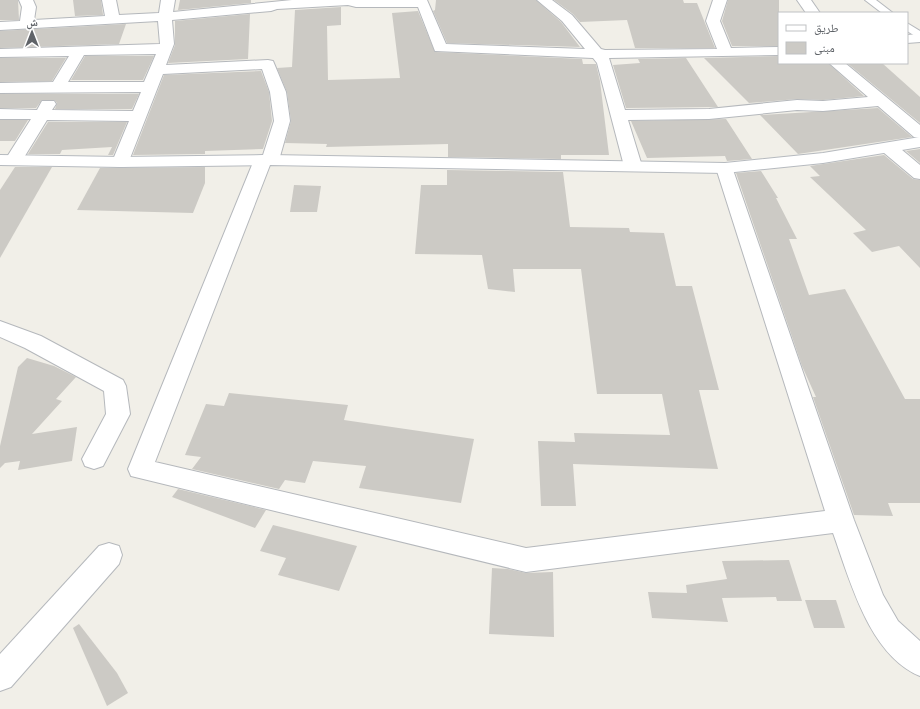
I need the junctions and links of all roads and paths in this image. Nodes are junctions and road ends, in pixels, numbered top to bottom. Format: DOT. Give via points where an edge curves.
graph roads {
  1 [pos="26,0"];
  2 [pos="109,0"];
  3 [pos="168,0"];
  4 [pos="544,0"];
  5 [pos="720,0"];
  6 [pos="804,0"];
  7 [pos="870,0"];
  8 [pos="425,1"];
  9 [pos="379,2"];
  10 [pos="812,12"];
  11 [pos="887,12"];
  12 [pos="165,17"];
  13 [pos="113,21"];
  14 [pos="26,25"];
  15 [pos="0,26"];
  16 [pos="908,27"];
  17 [pos="920,37"];
  18 [pos="908,39"];
  19 [pos="165,49"];
  20 [pos="79,51"];
  21 [pos="778,51"];
  22 [pos="0,53"];
  23 [pos="597,53"];
  24 [pos="726,53"];
  25 [pos="837,64"];
  26 [pos="157,70"];
  27 [pos="58,87"];
  28 [pos="150,87"];
  29 [pos="0,88"];
  30 [pos="881,101"];
  31 [pos="0,114"];
  32 [pos="42,114"];
  33 [pos="619,115"];
  34 [pos="139,116"];
  35 [pos="920,133"];
  36 [pos="920,142"];
  37 [pos="889,148"];
  38 [pos="7,160"];
  39 [pos="266,160"];
  40 [pos="121,162"];
  41 [pos="633,166"];
  42 [pos="725,168"];
  43 [pos="920,174"];
  44 [pos="0,329"];
  45 [pos="94,459"];
  46 [pos="841,520"];
  47 [pos="109,555"];
  48 [pos="920,661"];
  49 [pos="0,676"];
  1 -- 14 [label="street" via="29,7"];
  2 -- 13 [label="street"];
  3 -- 12 [label="street"];
  4 -- 23 [label="street" via="567,18"];
  5 -- 24 [label="street" via="713,21"];
  6 -- 10 [label="street"];
  7 -- 11 [label="lane"];
  8 -- 9 [label="street"];
  8 -- 23 [label="street" via="440,48"];
  9 -- 12 [label="street" via="274,5"];
  12 -- 13 [label="street"];
  12 -- 19 [label="street"];
  13 -- 14 [label="street"];
  14 -- 15 [label="street"];
  16 -- 17 [label="lane"];
  17 -- 18 [label="street"];
  19 -- 20 [label="street"];
  19 -- 26 [label="street"];
  20 -- 22 [label="street"];
  20 -- 27 [label="street"];
  21 -- 24 [label="street"];
  23 -- 24 [label="street"];
  23 -- 33 [label="street" via="604,62"];
  25 -- 30 [label="street"];
  26 -- 28 [label="street"];
  26 -- 39 [label="street" via="268,64 278,92 282,121"];
  27 -- 28 [label="street"];
  27 -- 29 [label="street"];
  27 -- 32 [label="street"];
  28 -- 34 [label="street"];
  30 -- 33 [label="street" via="822,106 797,105 709,114"];
  30 -- 35 [label="street"];
  31 -- 32 [label="street"];
  32 -- 34 [label="street"];
  32 -- 38 [label="street"];
  33 -- 41 [label="street"];
  34 -- 40 [label="street"];
  36 -- 37 [label="street"];
  37 -- 42 [label="street"];
  37 -- 43 [label="street"];
  38 -- 40 [label="street"];
  39 -- 40 [label="street"];
  39 -- 41 [label="street"];
  39 -- 46 [label="street" via="140,469 526,560"];
  41 -- 42 [label="street"];
  42 -- 46 [label="street"];
  44 -- 45 [label="street" via="33,342 115,386 118,414"];
  46 -- 48 [label="street" via="879,617 900,645"];
  47 -- 49 [label="street"];
}
